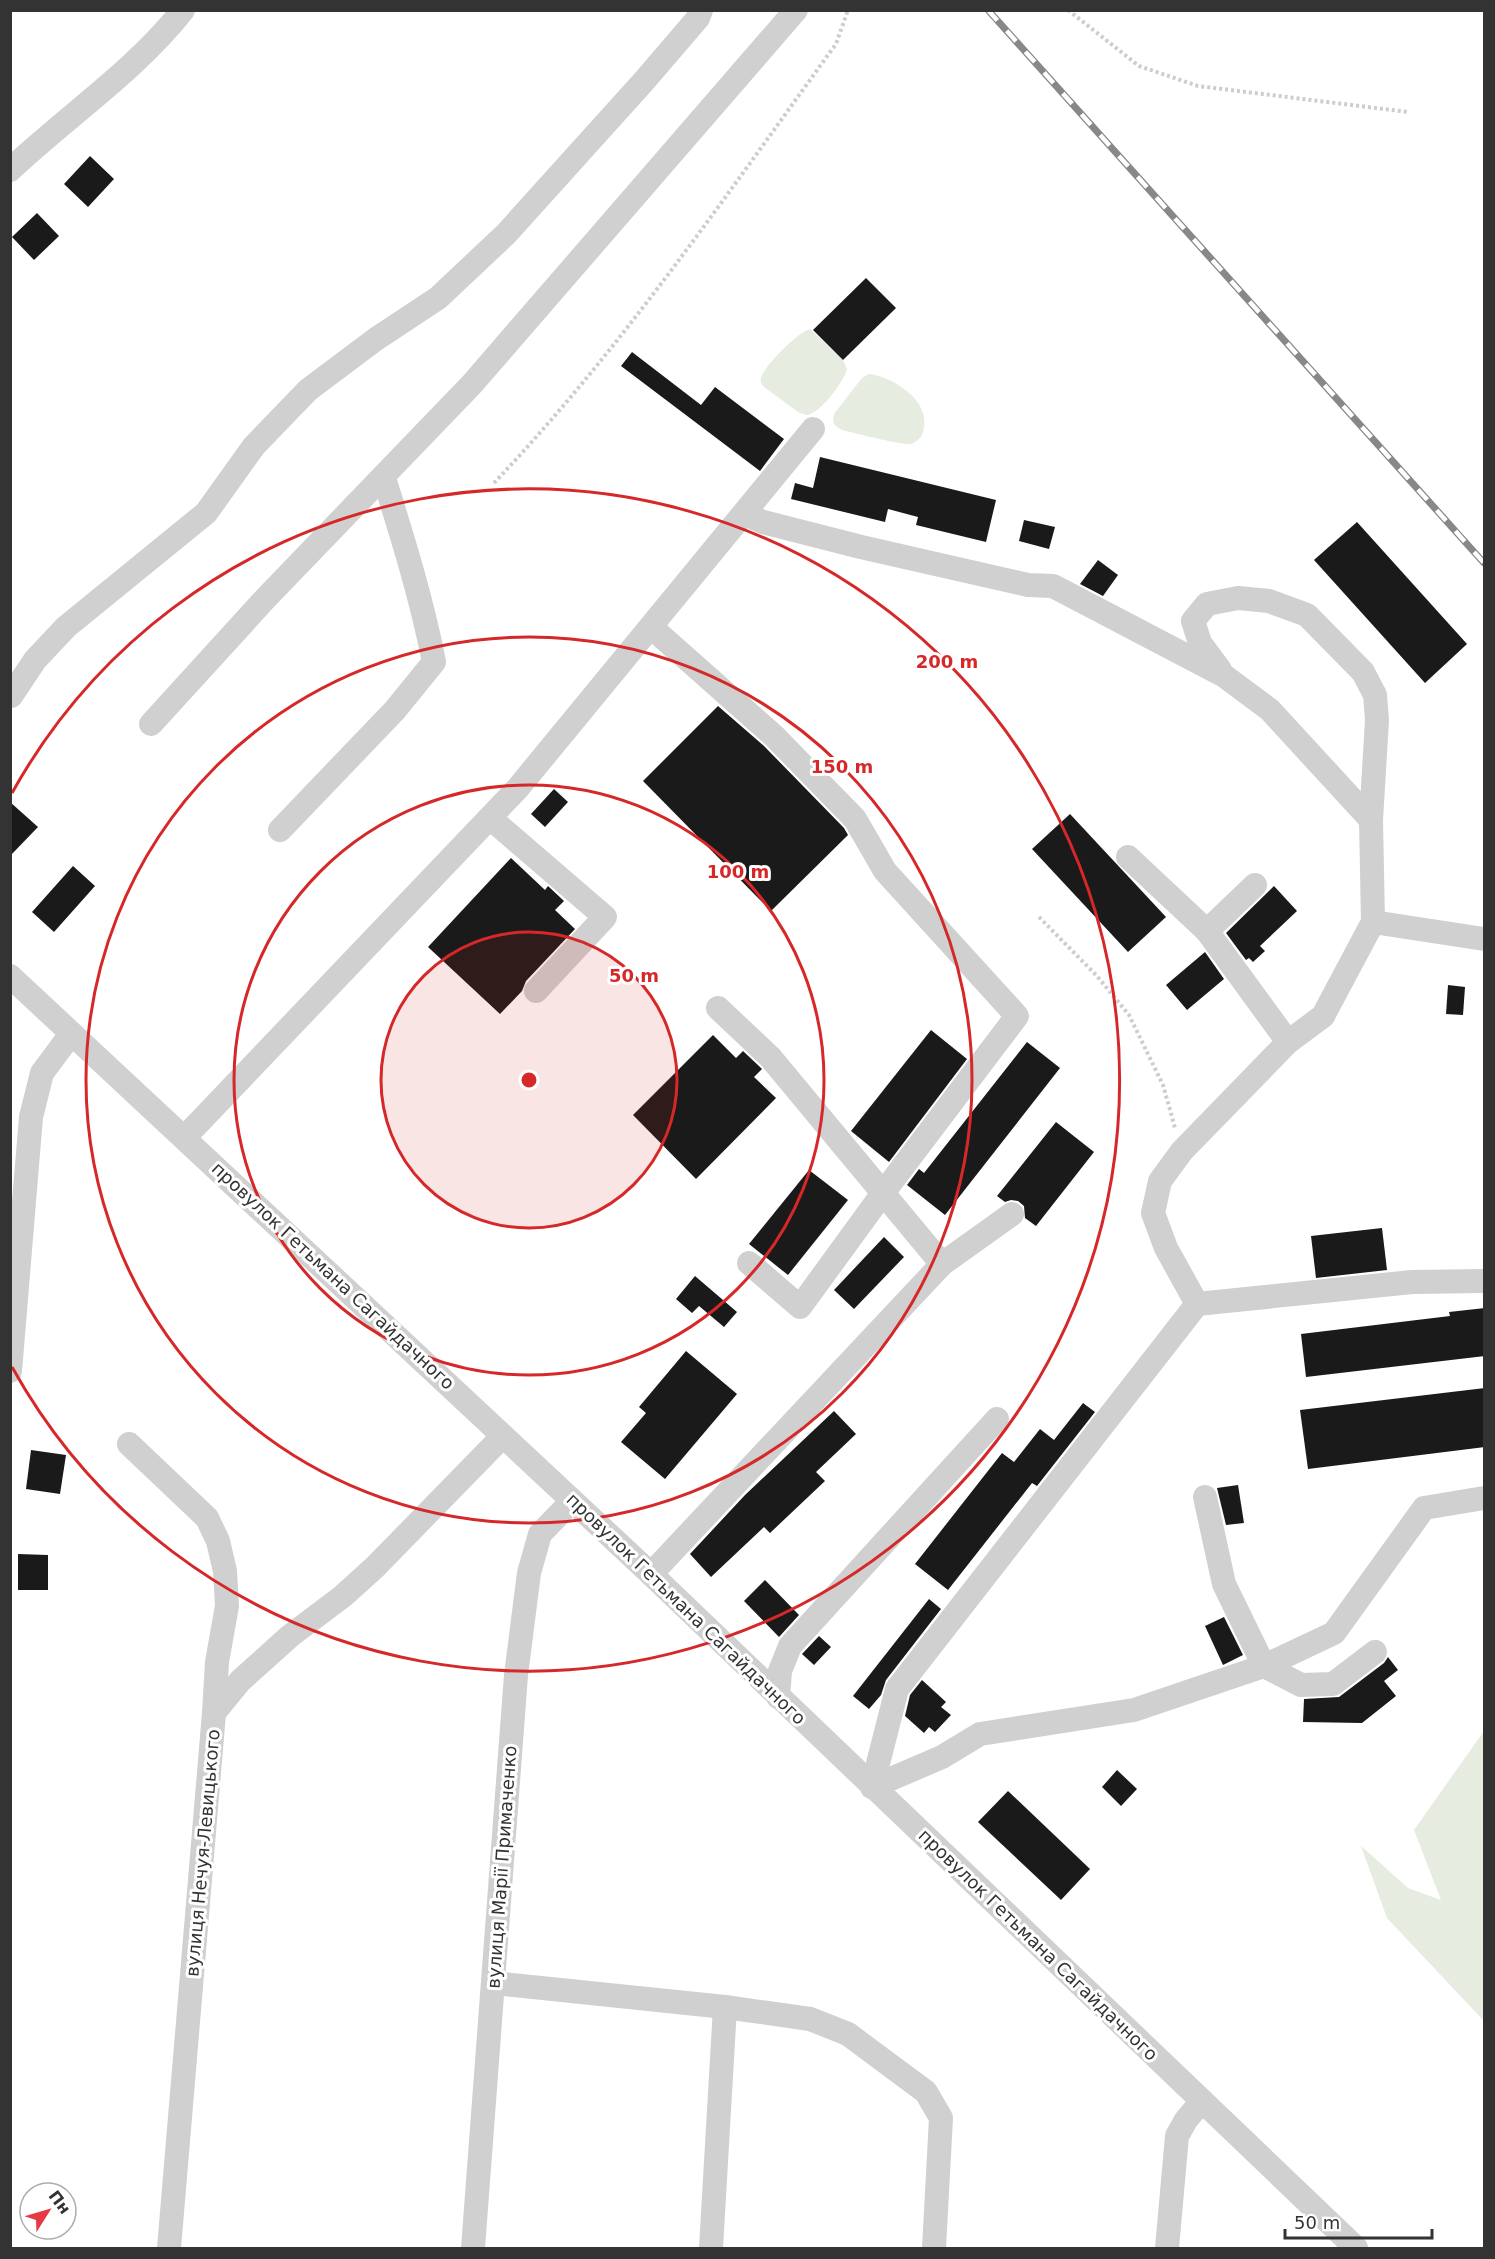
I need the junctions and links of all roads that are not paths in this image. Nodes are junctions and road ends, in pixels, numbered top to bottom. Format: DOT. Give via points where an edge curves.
graph roads {
  1 [pos="183,10"];
  2 [pos="701,10"];
  3 [pos="796,10"];
  4 [pos="10,170"];
  5 [pos="813,429"];
  6 [pos="384,478"];
  7 [pos="745,513"];
  8 [pos="651,627"];
  9 [pos="1223,675"];
  10 [pos="11,696"];
  11 [pos="151,724"];
  12 [pos="490,818"];
  13 [pos="1371,820"];
  14 [pos="280,830"];
  15 [pos="1128,857"];
  16 [pos="1255,885"];
  17 [pos="1373,922"];
  18 [pos="1207,931"];
  19 [pos="1485,939"];
  20 [pos="10,976"];
  21 [pos="536,991"];
  22 [pos="718,1008"];
  23 [pos="71,1034"];
  24 [pos="1288,1042"];
  25 [pos="185,1137"];
  26 [pos="883,1193"];
  27 [pos="1012,1214"];
  28 [pos="749,1263"];
  29 [pos="942,1264"];
  30 [pos="1485,1281"];
  31 [pos="1197,1304"];
  32 [pos="10,1371"];
  33 [pos="997,1419"];
  34 [pos="503,1436"];
  35 [pos="129,1444"];
  36 [pos="1205,1497"];
  37 [pos="1485,1498"];
  38 [pos="572,1501"];
  39 [pos="651,1574"];
  40 [pos="1375,1652"];
  41 [pos="1264,1666"];
  42 [pos="778,1697"];
  43 [pos="214,1713"];
  44 [pos="872,1786"];
  45 [pos="493,1983"];
  46 [pos="725,2007"];
  47 [pos="1202,2101"];
  48 [pos="169,2248"];
  49 [pos="473,2248"];
  50 [pos="711,2248"];
  51 [pos="934,2248"];
  52 [pos="1167,2248"];
  53 [pos="1356,2248"];
  1 -- 4 [label="street" via="111,85"];
  2 -- 10 [label="street" via="644,81 506,234 438,298 308,390 254,446 206,513 66,627 35,660"];
  3 -- 6 [label="street" via="472,384"];
  5 -- 7 [label="street"];
  6 -- 11 [label="street" via="265,599"];
  6 -- 14 [label="street" via="434,662 395,710"];
  7 -- 8 [label="street"];
  7 -- 9 [label="street" via="763,522 861,547 1028,585 1053,586"];
  8 -- 12 [label="street"];
  8 -- 26 [label="street" via="774,736 855,819 885,871 1017,1017"];
  9 -- 13 [label="street" via="1270,710"];
  9 -- 13 [label="street" via="1200,642 1193,621 1207,604 1238,598 1269,601 1307,615 1362,672 1375,694"];
  12 -- 21 [label="street" via="605,917"];
  12 -- 25 [label="street"];
  13 -- 17 [label="street"];
  15 -- 18 [label="street"];
  16 -- 18 [label="street"];
  17 -- 19 [label="street"];
  17 -- 24 [label="street" via="1323,1016"];
  18 -- 24 [label="street"];
  20 -- 23 [label="street, провулок Гетьмана Сагайдачного"];
  22 -- 26 [label="street" via="770,1057"];
  23 -- 25 [label="street, провулок Гетьмана Сагайдачного"];
  23 -- 32 [label="street" via="42,1073 31,1117"];
  24 -- 31 [label="street" via="1182,1151 1160,1181 1153,1213 1166,1248"];
  25 -- 34 [label="street, провулок Гетьмана Сагайдачного"];
  26 -- 28 [label="street" via="800,1307"];
  26 -- 29 [label="street"];
  27 -- 29 [label="street"];
  29 -- 39 [label="street"];
  30 -- 31 [label="street" via="1412,1282"];
  31 -- 44 [label="street" via="897,1689"];
  33 -- 42 [label="street" via="790,1646 780,1671"];
  34 -- 38 [label="street, провулок Гетьмана Сагайдачного"];
  34 -- 43 [label="street, вулиця Нечуя-Левицького" via="375,1567 248,1673"];
  35 -- 43 [label="street" via="207,1518 218,1541 227,1606"];
  36 -- 41 [label="street" via="1224,1584"];
  37 -- 41 [label="street" via="1424,1508 1334,1633"];
  38 -- 39 [label="street, провулок Гетьмана Сагайдачного"];
  38 -- 45 [label="street, вулиця Марії Примаченко" via="540,1534 529,1573 516,1676"];
  39 -- 42 [label="street, провулок Гетьмана Сагайдачного"];
  40 -- 41 [label="street" via="1333,1684 1301,1685"];
  41 -- 44 [label="street" via="1134,1710 980,1734 942,1757"];
  42 -- 44 [label="street, провулок Гетьмана Сагайдачного"];
  43 -- 48 [label="street, вулиця Нечуя-Левицького"];
  44 -- 47 [label="street, провулок Гетьмана Сагайдачного"];
  45 -- 46 [label="street"];
  45 -- 49 [label="street, вулиця Марії Примаченко"];
  46 -- 50 [label="street"];
  46 -- 51 [label="street" via="810,2019 848,2034 926,2092 941,2118"];
  47 -- 52 [label="street" via="1177,2136"];
  47 -- 53 [label="street, провулок Гетьмана Сагайдачного"];
}
